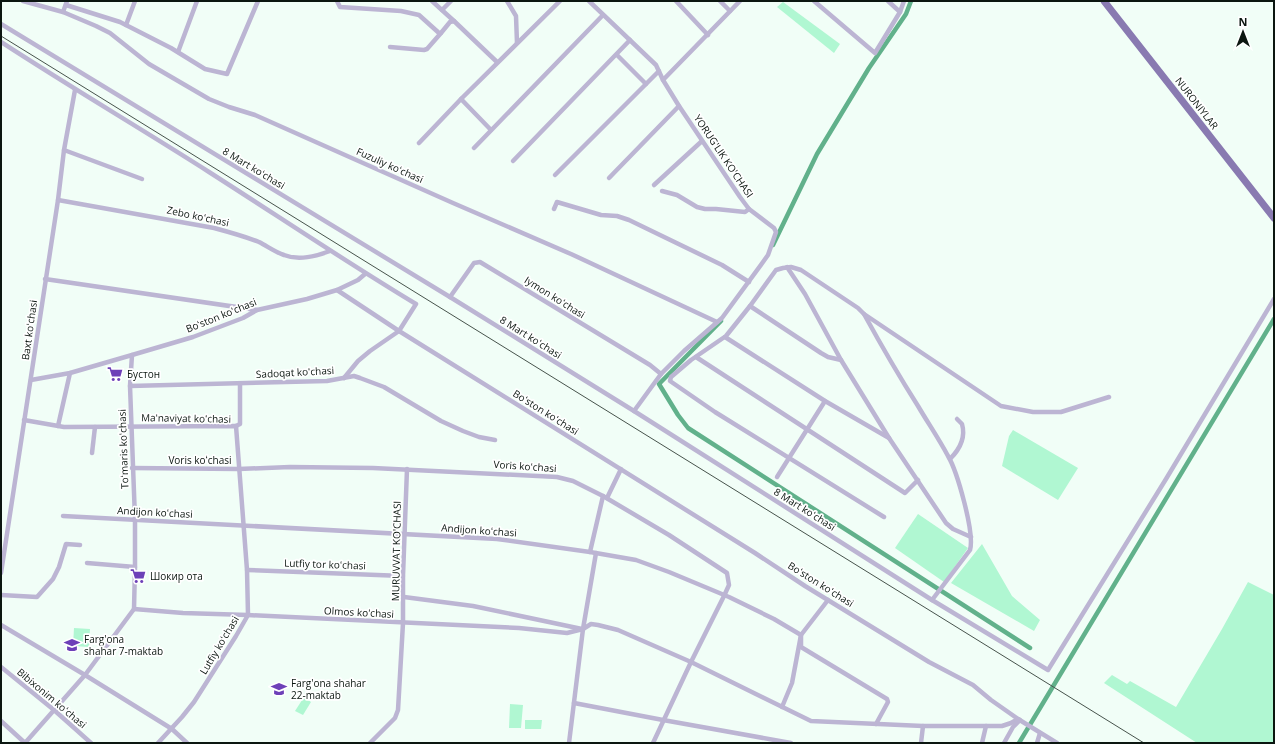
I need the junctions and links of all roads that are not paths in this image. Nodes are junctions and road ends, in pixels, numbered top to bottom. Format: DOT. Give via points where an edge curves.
graph roads {
  1 [pos="23,1"];
  2 [pos="134,1"];
  3 [pos="197,1"];
  4 [pos="258,1"];
  5 [pos="337,1"];
  6 [pos="432,1"];
  7 [pos="451,1"];
  8 [pos="507,1"];
  9 [pos="560,1"];
  10 [pos="589,1"];
  11 [pos="676,1"];
  12 [pos="720,1"];
  13 [pos="740,1"];
  14 [pos="814,1"];
  15 [pos="888,1"];
  16 [pos="904,1"];
  17 [pos="1104,1"];
  18 [pos="67,3"];
  19 [pos="442,10"];
  20 [pos="730,11"];
  21 [pos="63,12"];
  22 [pos="900,12"];
  23 [pos="603,15"];
  24 [pos="454,21"];
  25 [pos="1,24"];
  26 [pos="126,25"];
  27 [pos="440,33"];
  28 [pos="708,35"];
  29 [pos="630,40"];
  30 [pos="1,42"];
  31 [pos="517,43"];
  32 [pos="390,48"];
  33 [pos="178,52"];
  34 [pos="617,55"];
  35 [pos="498,62"];
  36 [pos="659,71"];
  37 [pos="663,80"];
  38 [pos="646,84"];
  39 [pos="75,90"];
  40 [pos="460,99"];
  41 [pos="679,106"];
  42 [pos="491,130"];
  43 [pos="702,141"];
  44 [pos="419,143"];
  45 [pos="474,148"];
  46 [pos="64,150"];
  47 [pos="513,161"];
  48 [pos="555,175"];
  49 [pos="609,178"];
  50 [pos="142,179"];
  51 [pos="654,185"];
  52 [pos="662,191"];
  53 [pos="58,200"];
  54 [pos="554,209"];
  55 [pos="749,209"];
  56 [pos="1274,218"];
  57 [pos="330,251"];
  58 [pos="787,267"];
  59 [pos="365,274"];
  60 [pos="45,279"];
  61 [pos="749,282"];
  62 [pos="337,290"];
  63 [pos="450,297"];
  64 [pos="1274,299"];
  65 [pos="750,306"];
  66 [pos="257,310"];
  67 [pos="864,314"];
  68 [pos="717,322"];
  69 [pos="398,332"];
  70 [pos="725,338"];
  71 [pos="132,355"];
  72 [pos="696,357"];
  73 [pos="840,360"];
  74 [pos="70,373"];
  75 [pos="661,374"];
  76 [pos="344,378"];
  77 [pos="31,380"];
  78 [pos="240,384"];
  79 [pos="130,386"];
  80 [pos="1109,397"];
  81 [pos="825,401"];
  82 [pos="634,411"];
  83 [pos="957,419"];
  84 [pos="24,420"];
  85 [pos="58,426"];
  86 [pos="132,426"];
  87 [pos="236,426"];
  88 [pos="95,427"];
  89 [pos="806,430"];
  90 [pos="889,438"];
  91 [pos="495,440"];
  92 [pos="92,454"];
  93 [pos="789,458"];
  94 [pos="950,459"];
  95 [pos="132,468"];
  96 [pos="240,469"];
  97 [pos="407,469"];
  98 [pos="621,469"];
  99 [pos="777,477"];
  100 [pos="918,480"];
  101 [pos="605,497"];
  102 [pos="63,516"];
  103 [pos="884,517"];
  104 [pos="134,519"];
  105 [pos="244,526"];
  106 [pos="405,535"];
  107 [pos="971,537"];
  108 [pos="80,544"];
  109 [pos="590,552"];
  110 [pos="596,553"];
  111 [pos="87,563"];
  112 [pos="135,568"];
  113 [pos="247,570"];
  114 [pos="1,573"];
  115 [pos="403,576"];
  116 [pos="1,595"];
  117 [pos="724,596"];
  118 [pos="404,597"];
  119 [pos="933,599"];
  120 [pos="828,600"];
  121 [pos="134,609"];
  122 [pos="248,615"];
  123 [pos="403,623"];
  124 [pos="1,625"];
  125 [pos="583,629"];
  126 [pos="801,635"];
  127 [pos="691,662"];
  128 [pos="1,667"];
  129 [pos="85,675"];
  130 [pos="574,703"];
  131 [pos="782,707"];
  132 [pos="54,710"];
  133 [pos="663,720"];
  134 [pos="1020,720"];
  135 [pos="1,721"];
  136 [pos="876,724"];
  137 [pos="923,726"];
  138 [pos="986,726"];
  139 [pos="172,729"];
  140 [pos="1040,733"];
  141 [pos="25,743"];
  142 [pos="91,743"];
  143 [pos="158,743"];
  144 [pos="187,743"];
  145 [pos="370,743"];
  146 [pos="569,743"];
  147 [pos="654,743"];
  148 [pos="792,743"];
  149 [pos="921,743"];
  150 [pos="982,743"];
  151 [pos="1004,743"];
  152 [pos="1037,743"];
  153 [pos="1057,743"];
  1 -- 21 [label="street, Fuzuliy koʻchasi"];
  2 -- 26 [label="street"];
  3 -- 33 [label="street"];
  4 -- 33 [label="street" via="227,74 205,69"];
  5 -- 27 [label="street" via="340,7 401,11 419,15"];
  6 -- 19 [label="street"];
  7 -- 19 [label="street"];
  8 -- 31 [label="street" via="516,16"];
  9 -- 31 [label="street"];
  10 -- 23 [label="street, YORUG'LIK KO'CHASI"];
  11 -- 28 [label="street"];
  12 -- 20 [label="street"];
  13 -- 20 [label="street"];
  14 -- 22 [label="street" via="875,53"];
  15 -- 22 [label="street"];
  16 -- 22 [label="street"];
  17 -- 56 [label="main road, NURONIYLAR"];
  18 -- 21 [label="street"];
  18 -- 26 [label="street"];
  19 -- 24 [label="street"];
  20 -- 28 [label="street"];
  21 -- 68 [label="street, Fuzuliy koʻchasi" via="104,30 149,64 209,99 254,115 530,236"];
  23 -- 29 [label="street, YORUG'LIK KO'CHASI"];
  23 -- 42 [label="street"];
  24 -- 27 [label="street"];
  24 -- 35 [label="street"];
  25 -- 63 [label="street, 8 Mart koʻchasi"];
  26 -- 33 [label="street"];
  27 -- 32 [label="street" via="424,50"];
  28 -- 37 [label="street"];
  29 -- 34 [label="street"];
  29 -- 36 [label="street, YORUG'LIK KO'CHASI"];
  30 -- 39 [label="street"];
  31 -- 35 [label="street"];
  34 -- 38 [label="street"];
  34 -- 47 [label="street"];
  35 -- 40 [label="street"];
  36 -- 37 [label="street, YORUG'LIK KO'CHASI"];
  36 -- 38 [label="street"];
  37 -- 41 [label="street, YORUG'LIK KO'CHASI"];
  38 -- 48 [label="street"];
  39 -- 46 [label="street, Baxt koʻchasi"];
  39 -- 57 [label="street" via="161,141"];
  40 -- 42 [label="street"];
  40 -- 44 [label="street"];
  41 -- 43 [label="street, YORUG'LIK KO'CHASI"];
  41 -- 49 [label="street"];
  42 -- 45 [label="street"];
  43 -- 51 [label="street"];
  43 -- 55 [label="street, YORUG'LIK KO'CHASI"];
  46 -- 50 [label="street"];
  46 -- 53 [label="street, Baxt koʻchasi"];
  52 -- 55 [label="street" via="677,195 705,209 745,212"];
  53 -- 57 [label="street, Zebo koʻchasi" via="214,228 237,234 291,258 317,256"];
  53 -- 60 [label="street, Baxt koʻchasi"];
  54 -- 61 [label="street" via="558,202 601,215 618,216 722,265"];
  55 -- 61 [label="street, YORUG'LIK KO'CHASI" via="776,232 768,254"];
  57 -- 59 [label="street"];
  58 -- 65 [label="street" via="779,268 773,273"];
  58 -- 67 [label="street" via="802,270"];
  58 -- 73 [label="street" via="805,294"];
  59 -- 62 [label="street"];
  59 -- 69 [label="street" via="416,304"];
  60 -- 66 [label="street"];
  60 -- 77 [label="street, Baxt koʻchasi"];
  61 -- 68 [label="street, YORUG'LIK KO'CHASI"];
  62 -- 66 [label="street, Boʻston koʻchasi"];
  62 -- 69 [label="street, Boʻston koʻchasi"];
  63 -- 75 [label="street, Iymon koʻchasi" via="474,263 480,262"];
  63 -- 82 [label="street, 8 Mart koʻchasi"];
  64 -- 119 [label="street, 8 Mart koʻchasi" via="1048,670"];
  65 -- 70 [label="street"];
  65 -- 73 [label="street" via="821,353"];
  66 -- 71 [label="street, Boʻston koʻchasi" via="193,337"];
  67 -- 80 [label="street" via="1001,406 1033,412 1062,412"];
  67 -- 94 [label="street"];
  68 -- 75 [label="street, YORUG'LIK KO'CHASI"];
  69 -- 76 [label="street" via="362,358"];
  69 -- 98 [label="street, Boʻston koʻchasi"];
  70 -- 72 [label="street"];
  70 -- 81 [label="street"];
  71 -- 74 [label="street, Boʻston koʻchasi"];
  71 -- 79 [label="street, Toʻmaris koʻchasi"];
  72 -- 89 [label="street"];
  72 -- 93 [label="street" via="674,374 670,381"];
  73 -- 90 [label="street"];
  74 -- 77 [label="street, Boʻston koʻchasi"];
  74 -- 85 [label="street"];
  75 -- 82 [label="street, YORUG'LIK KO'CHASI"];
  76 -- 78 [label="street, Sadoqat koʻchasi" via="327,381"];
  76 -- 91 [label="street, Sadoqat koʻchasi" via="354,376 384,387 441,421 479,437"];
  77 -- 84 [label="street, Baxt koʻchasi"];
  78 -- 79 [label="street, Sadoqat koʻchasi"];
  78 -- 87 [label="street" via="240,424"];
  79 -- 86 [label="street, Toʻmaris koʻchasi"];
  81 -- 89 [label="street"];
  81 -- 90 [label="street"];
  82 -- 119 [label="street, 8 Mart koʻchasi"];
  83 -- 94 [label="street" via="962,424 962,436 958,449"];
  84 -- 85 [label="street, Maʻnaviyat koʻchasi"];
  84 -- 114 [label="street, Baxt koʻchasi"];
  85 -- 88 [label="street, Maʻnaviyat koʻchasi"];
  86 -- 87 [label="street, Maʻnaviyat koʻchasi"];
  86 -- 88 [label="street, Maʻnaviyat koʻchasi"];
  86 -- 95 [label="street, Toʻmaris koʻchasi"];
  87 -- 96 [label="street, Maʻnaviyat koʻchasi"];
  88 -- 92 [label="street"];
  89 -- 93 [label="street"];
  89 -- 100 [label="street" via="905,494"];
  90 -- 100 [label="street"];
  93 -- 99 [label="street"];
  93 -- 103 [label="street"];
  94 -- 107 [label="street" via="965,506"];
  95 -- 96 [label="street, Voris koʻchasi"];
  95 -- 104 [label="street, Toʻmaris koʻchasi"];
  96 -- 97 [label="street, Voris koʻchasi"];
  96 -- 105 [label="street, Lutfiy koʻchasi"];
  97 -- 101 [label="street, Voris koʻchasi" via="557,477 573,481"];
  97 -- 106 [label="street, MURUVVAT KO'CHASI"];
  98 -- 101 [label="street"];
  98 -- 120 [label="street, Boʻston koʻchasi"];
  100 -- 107 [label="street" via="948,526"];
  101 -- 109 [label="street"];
  101 -- 117 [label="street, Voris koʻchasi" via="727,573 729,585"];
  102 -- 104 [label="street, Andijon koʻchasi"];
  104 -- 105 [label="street, Andijon koʻchasi"];
  104 -- 112 [label="street, Toʻmaris koʻchasi"];
  105 -- 106 [label="street, Andijon koʻchasi"];
  105 -- 113 [label="street, Lutfiy koʻchasi"];
  106 -- 109 [label="street, Andijon koʻchasi" via="497,539"];
  106 -- 115 [label="street, MURUVVAT KO'CHASI"];
  107 -- 119 [label="street" via="968,552"];
  108 -- 116 [label="street" via="66,544 53,579 37,597"];
  109 -- 110 [label="street, Andijon koʻchasi"];
  110 -- 117 [label="street, Andijon koʻchasi" via="636,560"];
  110 -- 125 [label="street"];
  111 -- 112 [label="street"];
  112 -- 121 [label="street, Toʻmaris koʻchasi"];
  113 -- 115 [label="street, Lutfiy tor koʻchasi"];
  113 -- 122 [label="street, Lutfiy koʻchasi"];
  115 -- 118 [label="street, MURUVVAT KO'CHASI"];
  117 -- 126 [label="street, Andijon koʻchasi" via="774,618"];
  117 -- 127 [label="street, Voris koʻchasi"];
  118 -- 123 [label="street, MURUVVAT KO'CHASI"];
  118 -- 125 [label="street" via="473,606"];
  120 -- 126 [label="street"];
  120 -- 134 [label="street, Boʻston koʻchasi" via="973,686"];
  121 -- 122 [label="street, Olmos koʻchasi"];
  121 -- 129 [label="street"];
  122 -- 123 [label="street, Olmos koʻchasi"];
  122 -- 139 [label="street, Lutfiy koʻchasi" via="194,702"];
  123 -- 125 [label="street, Olmos koʻchasi" via="519,628 567,633"];
  123 -- 145 [label="street, MURUVVAT KO'CHASI" via="398,710 395,718"];
  124 -- 129 [label="street"];
  125 -- 127 [label="street, Olmos koʻchasi" via="591,624 618,630"];
  125 -- 130 [label="street"];
  126 -- 131 [label="street" via="792,683"];
  126 -- 136 [label="street" via="801,647 888,700"];
  127 -- 131 [label="street, Olmos koʻchasi"];
  127 -- 133 [label="street, Voris koʻchasi"];
  128 -- 132 [label="street, Bibixonim koʻchasi"];
  129 -- 132 [label="street"];
  129 -- 139 [label="street"];
  130 -- 133 [label="street"];
  130 -- 146 [label="street"];
  131 -- 136 [label="street, Olmos koʻchasi" via="812,722"];
  132 -- 141 [label="street"];
  132 -- 142 [label="street, Bibixonim koʻchasi"];
  133 -- 147 [label="street, Voris koʻchasi"];
  133 -- 148 [label="street"];
  134 -- 138 [label="street, Olmos koʻchasi" via="1002,726"];
  134 -- 140 [label="street, Boʻston koʻchasi"];
  134 -- 151 [label="street"];
  135 -- 141 [label="street"];
  136 -- 137 [label="street, Olmos koʻchasi"];
  137 -- 138 [label="street, Olmos koʻchasi"];
  137 -- 149 [label="street"];
  138 -- 150 [label="street"];
  139 -- 143 [label="street, Lutfiy koʻchasi"];
  139 -- 144 [label="street"];
  140 -- 152 [label="street"];
  140 -- 153 [label="street, Boʻston koʻchasi"];
}
